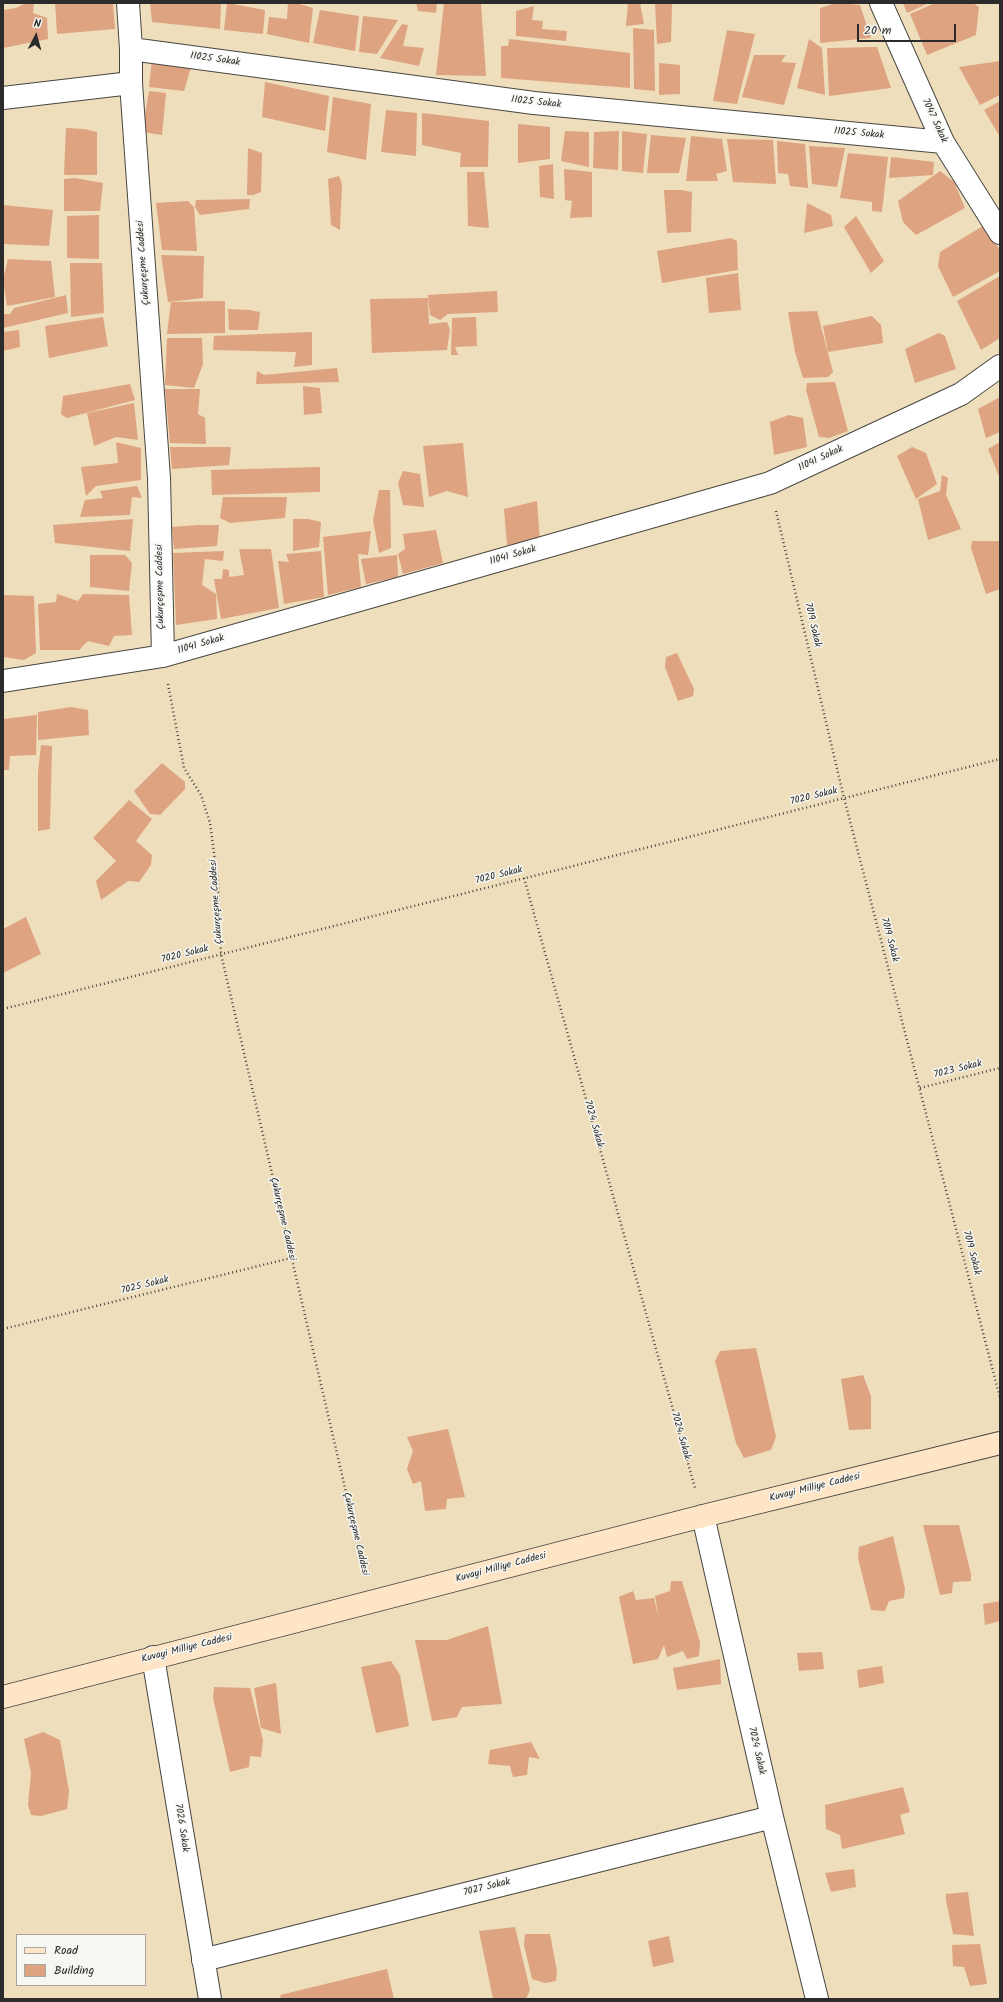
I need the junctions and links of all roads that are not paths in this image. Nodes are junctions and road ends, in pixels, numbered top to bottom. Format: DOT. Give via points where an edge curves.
graph roads {
  1 [pos="128,3"];
  2 [pos="881,3"];
  3 [pos="131,49"];
  4 [pos="131,83"];
  5 [pos="3,98"];
  6 [pos="943,142"];
  7 [pos="1000,233"];
  8 [pos="1000,366"];
  9 [pos="163,656"];
  10 [pos="3,680"];
  11 [pos="1000,1443"];
  12 [pos="702,1516"];
  13 [pos="153,1657"];
  14 [pos="3,1697"];
  15 [pos="772,1817"];
  16 [pos="203,1960"];
  17 [pos="210,1999"];
  18 [pos="817,1999"];
  1 -- 3 [label="street, Çukurçeşme Caddesi"];
  2 -- 6 [label="street, 7047 Sokak"];
  3 -- 4 [label="street, Çukurçeşme Caddesi"];
  3 -- 6 [label="street, 11025 Sokak" via="534,103"];
  4 -- 5 [label="street"];
  4 -- 9 [label="street, Çukurçeşme Caddesi" via="159,478"];
  6 -- 7 [label="street, 7047 Sokak"];
  8 -- 9 [label="street, 11041 Sokak" via="961,394 770,483"];
  9 -- 10 [label="street, 11041 Sokak"];
  11 -- 12 [label="main road, Kuvayi Milliye Caddesi"];
  12 -- 13 [label="main road, Kuvayi Milliye Caddesi"];
  12 -- 15 [label="street, 7024 Sokak"];
  13 -- 14 [label="main road, Kuvayi Milliye Caddesi"];
  13 -- 16 [label="street, 7026 Sokak"];
  15 -- 16 [label="street, 7027 Sokak"];
  15 -- 18 [label="street, 7024 Sokak"];
  16 -- 17 [label="street, 7026 Sokak"];
}
